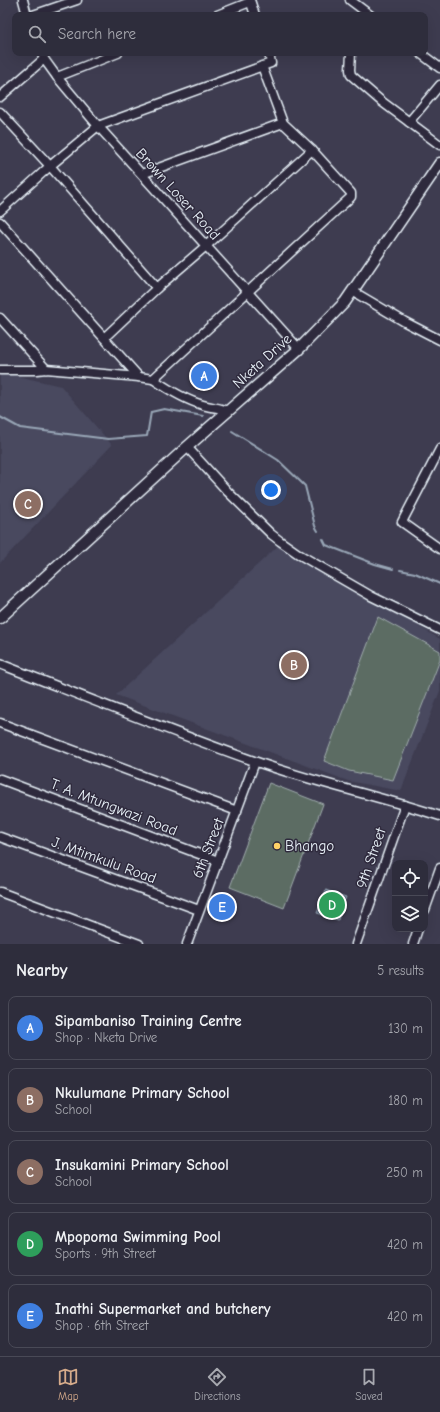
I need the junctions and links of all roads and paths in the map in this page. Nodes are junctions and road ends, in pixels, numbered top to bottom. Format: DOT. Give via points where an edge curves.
graph roads {
  1 [pos="23,0"];
  2 [pos="77,0"];
  3 [pos="350,0"];
  4 [pos="250,1"];
  5 [pos="26,12"];
  6 [pos="42,12"];
  7 [pos="224,12"];
  8 [pos="254,12"];
  9 [pos="366,12"];
  10 [pos="43,56"];
  11 [pos="110,56"];
  12 [pos="269,56"];
  13 [pos="351,56"];
  14 [pos="424,56"];
  15 [pos="262,66"];
  16 [pos="440,68"];
  17 [pos="57,77"];
  18 [pos="440,85"];
  19 [pos="0,96"];
  20 [pos="0,112"];
  21 [pos="409,122"];
  22 [pos="283,123"];
  23 [pos="98,126"];
  24 [pos="440,145"];
  25 [pos="312,150"];
  26 [pos="440,163"];
  27 [pos="50,166"];
  28 [pos="142,174"];
  29 [pos="0,211"];
  30 [pos="0,222"];
  31 [pos="206,246"];
  32 [pos="157,288"];
  33 [pos="248,292"];
  34 [pos="354,292"];
  35 [pos="0,318"];
  36 [pos="104,338"];
  37 [pos="440,340"];
  38 [pos="299,348"];
  39 [pos="46,369"];
  40 [pos="0,370"];
  41 [pos="139,377"];
  42 [pos="153,380"];
  43 [pos="228,412"];
  44 [pos="187,447"];
  45 [pos="440,449"];
  46 [pos="440,549"];
  47 [pos="0,618"];
  48 [pos="440,630"];
  49 [pos="0,664"];
  50 [pos="0,723"];
  51 [pos="255,762"];
  52 [pos="0,779"];
  53 [pos="405,805"];
  54 [pos="237,811"];
  55 [pos="440,816"];
  56 [pos="0,836"];
  57 [pos="218,861"];
  58 [pos="440,868"];
  59 [pos="0,892"];
  60 [pos="428,902"];
  61 [pos="199,910"];
  62 [pos="417,932"];
  63 [pos="139,944"];
  64 [pos="186,944"];
  65 [pos="356,944"];
  66 [pos="413,944"];
  1 -- 5 [label="street"];
  2 -- 6 [label="street"];
  3 -- 9 [label="street"];
  4 -- 7 [label="street"];
  4 -- 8 [label="street"];
  10 -- 17 [label="street, Brown Loser Road"];
  10 -- 19 [label="street"];
  11 -- 17 [label="street"];
  12 -- 15 [label="street" via="270,63"];
  13 -- 21 [label="street" via="352,76"];
  14 -- 16 [label="street"];
  15 -- 22 [label="street"];
  15 -- 23 [label="street"];
  17 -- 23 [label="street, Brown Loser Road"];
  18 -- 21 [label="street"];
  20 -- 27 [label="street"];
  21 -- 24 [label="street"];
  22 -- 25 [label="street"];
  22 -- 28 [label="street"];
  23 -- 27 [label="street"];
  23 -- 28 [label="street, Brown Loser Road"];
  25 -- 31 [label="street"];
  25 -- 33 [label="street" via="351,193 351,197"];
  26 -- 34 [label="street, Nketa Drive"];
  27 -- 29 [label="street"];
  27 -- 32 [label="street"];
  28 -- 31 [label="street, Brown Loser Road"];
  30 -- 36 [label="street"];
  31 -- 32 [label="street"];
  31 -- 33 [label="street, Brown Loser Road"];
  32 -- 36 [label="street"];
  33 -- 38 [label="street, Brown Loser Road"];
  33 -- 42 [label="street"];
  34 -- 37 [label="street"];
  34 -- 38 [label="street, Nketa Drive"];
  35 -- 39 [label="street"];
  36 -- 41 [label="street"];
  38 -- 43 [label="street, Nketa Drive"];
  39 -- 40 [label="street"];
  39 -- 41 [label="street"];
  41 -- 42 [label="street"];
  42 -- 43 [label="street" via="170,391 202,405"];
  43 -- 44 [label="street, Nketa Drive"];
  44 -- 47 [label="street, Nketa Drive"];
  44 -- 48 [label="street" via="228,492 280,541 371,596"];
  45 -- 46 [label="street" via="402,522"];
  49 -- 51 [label="street"];
  50 -- 54 [label="street"];
  51 -- 53 [label="street"];
  51 -- 54 [label="street, 6th Street"];
  52 -- 57 [label="street, T. A. Mtungwazi Road"];
  53 -- 55 [label="street"];
  53 -- 65 [label="street, 9th Street"];
  54 -- 57 [label="street, 6th Street"];
  56 -- 61 [label="street, J. Mtimkulu Road"];
  57 -- 61 [label="street, 6th Street"];
  58 -- 60 [label="street"];
  59 -- 63 [label="street"];
  61 -- 64 [label="street, 6th Street"];
  62 -- 66 [label="street"];
}
